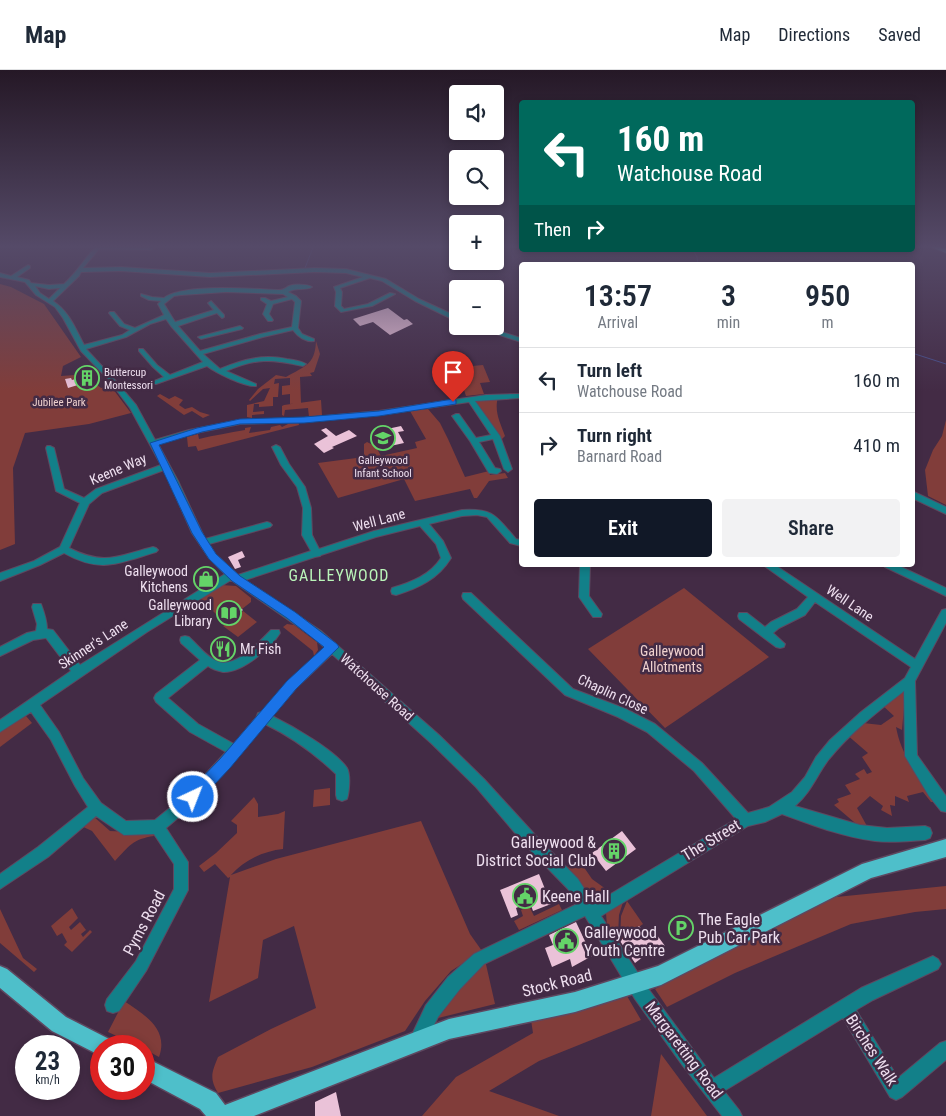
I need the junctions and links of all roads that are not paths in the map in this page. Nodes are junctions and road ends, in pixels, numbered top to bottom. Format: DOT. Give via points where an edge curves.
graph roads {
  1 [pos="38,294"];
  2 [pos="58,294"];
  3 [pos="179,294"];
  4 [pos="288,294"];
  5 [pos="339,294"];
  6 [pos="407,294"];
  7 [pos="143,295"];
  8 [pos="392,296"];
  9 [pos="294,297"];
  10 [pos="263,299"];
  11 [pos="164,300"];
  12 [pos="50,301"];
  13 [pos="211,302"];
  14 [pos="270,303"];
  15 [pos="343,311"];
  16 [pos="112,314"];
  17 [pos="333,314"];
  18 [pos="168,316"];
  19 [pos="449,316"];
  20 [pos="270,320"];
  21 [pos="173,325"];
  22 [pos="240,328"];
  23 [pos="295,328"];
  24 [pos="136,330"];
  25 [pos="231,331"];
  26 [pos="504,335"];
  27 [pos="201,337"];
  28 [pos="519,339"];
  29 [pos="312,340"];
  30 [pos="239,341"];
  31 [pos="82,348"];
  32 [pos="141,350"];
  33 [pos="199,353"];
  34 [pos="208,363"];
  35 [pos="303,364"];
  36 [pos="221,371"];
  37 [pos="168,377"];
  38 [pos="154,383"];
  39 [pos="254,385"];
  40 [pos="519,396"];
  41 [pos="471,400"];
  42 [pos="456,416"];
  43 [pos="496,436"];
  44 [pos="474,441"];
  45 [pos="154,443"];
  46 [pos="276,447"];
  47 [pos="50,448"];
  48 [pos="166,466"];
  49 [pos="508,469"];
  50 [pos="497,470"];
  51 [pos="915,496"];
  52 [pos="85,502"];
  53 [pos="946,511"];
  54 [pos="423,523"];
  55 [pos="267,525"];
  56 [pos="519,542"];
  57 [pos="203,543"];
  58 [pos="64,549"];
  59 [pos="152,550"];
  60 [pos="317,554"];
  61 [pos="585,567"];
  62 [pos="776,567"];
  63 [pos="892,567"];
  64 [pos="0,577"];
  65 [pos="234,577"];
  66 [pos="396,591"];
  67 [pos="946,592"];
  68 [pos="467,596"];
  69 [pos="814,596"];
  70 [pos="37,607"];
  71 [pos="946,613"];
  72 [pos="597,614"];
  73 [pos="743,616"];
  74 [pos="275,633"];
  75 [pos="766,633"];
  76 [pos="41,634"];
  77 [pos="185,640"];
  78 [pos="780,644"];
  79 [pos="333,647"];
  80 [pos="0,652"];
  81 [pos="208,660"];
  82 [pos="916,665"];
  83 [pos="78,672"];
  84 [pos="908,681"];
  85 [pos="32,704"];
  86 [pos="262,717"];
  87 [pos="0,727"];
  88 [pos="235,752"];
  89 [pos="342,795"];
  90 [pos="946,806"];
  91 [pos="96,808"];
  92 [pos="782,808"];
  93 [pos="746,820"];
  94 [pos="157,828"];
  95 [pos="925,833"];
  96 [pos="946,848"];
  97 [pos="0,882"];
  98 [pos="590,910"];
  99 [pos="933,964"];
  100 [pos="0,976"];
  101 [pos="636,984"];
  102 [pos="113,1005"];
  103 [pos="844,1007"];
  104 [pos="90,1040"];
  105 [pos="416,1043"];
  106 [pos="946,1050"];
  107 [pos="155,1074"];
  108 [pos="712,1089"];
  109 [pos="220,1116"];
  110 [pos="226,1116"];
  111 [pos="733,1116"];
  1 -- 12 [label="street, Watchouse Road"];
  2 -- 12 [label="street"];
  3 -- 11 [label="street"];
  4 -- 9 [label="street"];
  5 -- 15 [label="street" via="338,306"];
  6 -- 19 [label="street"];
  7 -- 11 [label="street"];
  8 -- 15 [label="street"];
  9 -- 14 [label="street"];
  9 -- 23 [label="street" via="298,301"];
  10 -- 14 [label="street"];
  11 -- 18 [label="street" via="162,306"];
  12 -- 31 [label="street, Watchouse Road" via="66,317"];
  13 -- 21 [label="street" via="220,314"];
  14 -- 20 [label="street" via="266,314"];
  15 -- 17 [label="street"];
  16 -- 24 [label="street" via="122,325"];
  18 -- 21 [label="street"];
  18 -- 24 [label="street"];
  21 -- 33 [label="street"];
  22 -- 25 [label="street"];
  23 -- 29 [label="street"];
  23 -- 30 [label="street"];
  24 -- 31 [label="street"];
  25 -- 27 [label="street"];
  25 -- 30 [label="street"];
  26 -- 28 [label="street"];
  30 -- 33 [label="street"];
  31 -- 45 [label="street, Watchouse Road" via="123,393"];
  32 -- 37 [label="street"];
  33 -- 34 [label="street"];
  34 -- 36 [label="street"];
  34 -- 37 [label="street"];
  35 -- 36 [label="street" via="268,356"];
  36 -- 39 [label="street"];
  37 -- 38 [label="street"];
  40 -- 41 [label="street"];
  41 -- 43 [label="street"];
  41 -- 45 [label="street" via="379,413 285,420 277,424 254,425 253,420 212,426"];
  42 -- 44 [label="street"];
  43 -- 44 [label="street"];
  43 -- 49 [label="street"];
  44 -- 50 [label="street" via="492,472"];
  45 -- 48 [label="street, Watchouse Road"];
  46 -- 60 [label="street" via="301,487 307,508 307,535"];
  47 -- 52 [label="street" via="60,492"];
  48 -- 52 [label="street, Keene Way" via="99,491"];
  48 -- 57 [label="street, Watchouse Road"];
  51 -- 53 [label="street"];
  52 -- 58 [label="street, Keene Way"];
  54 -- 56 [label="street, Well Lane" via="477,512 490,515 513,541"];
  54 -- 60 [label="street, Well Lane" via="374,534"];
  54 -- 66 [label="street" via="440,543 446,558 439,570 421,582"];
  55 -- 57 [label="street"];
  57 -- 65 [label="street, Watchouse Road"];
  58 -- 59 [label="street" via="98,562"];
  58 -- 64 [label="street"];
  60 -- 65 [label="street, Well Lane"];
  61 -- 72 [label="street" via="584,597"];
  62 -- 69 [label="street, Well Lane"];
  63 -- 67 [label="street"];
  65 -- 79 [label="street, Watchouse Road"];
  65 -- 83 [label="street, Skinner's Lane" via="175,609"];
  68 -- 93 [label="street, Chaplin Close" via="569,692 651,728 698,767"];
  69 -- 75 [label="street" via="801,612"];
  69 -- 82 [label="street, Well Lane"];
  70 -- 76 [label="street"];
  71 -- 82 [label="street"];
  73 -- 75 [label="street"];
  74 -- 81 [label="street" via="238,664 223,667"];
  75 -- 78 [label="street"];
  76 -- 80 [label="street"];
  76 -- 83 [label="street" via="49,633"];
  77 -- 81 [label="street"];
  79 -- 86 [label="street"];
  79 -- 98 [label="street, Watchouse Road" via="480,783 572,884"];
  81 -- 88 [label="street" via="160,698 194,728"];
  82 -- 84 [label="street"];
  83 -- 85 [label="street, Skinner's Lane"];
  84 -- 90 [label="street" via="911,756"];
  84 -- 92 [label="street, The Street" via="843,736 824,756 796,798"];
  85 -- 87 [label="street, Skinner's Lane"];
  85 -- 91 [label="street" via="55,736"];
  86 -- 88 [label="street"];
  86 -- 89 [label="street" via="328,757 342,772"];
  88 -- 94 [label="street" via="193,797"];
  91 -- 94 [label="street" via="124,828"];
  91 -- 97 [label="street"];
  92 -- 93 [label="street, The Street"];
  92 -- 95 [label="street" via="859,831 886,835"];
  93 -- 98 [label="street, The Street"];
  94 -- 102 [label="street, Pyms Road" via="181,862 181,890 141,966"];
  96 -- 101 [label="main road, Stock Road" via="868,870 661,975"];
  98 -- 101 [label="street, Watchouse Road"];
  98 -- 105 [label="street, The Street" via="479,959 432,1011"];
  99 -- 103 [label="street, Birches Walk"];
  100 -- 104 [label="main road" via="59,1024"];
  101 -- 105 [label="main road, Stock Road" via="575,1002 449,1029"];
  101 -- 108 [label="street, Margaretting Road"];
  103 -- 106 [label="street, Birches Walk" via="896,1091"];
  103 -- 108 [label="street, Birches Walk"];
  105 -- 110 [label="main road, Stock Road"];
  107 -- 109 [label="main road" via="208,1101"];
  108 -- 111 [label="street, Margaretting Road"];
}
